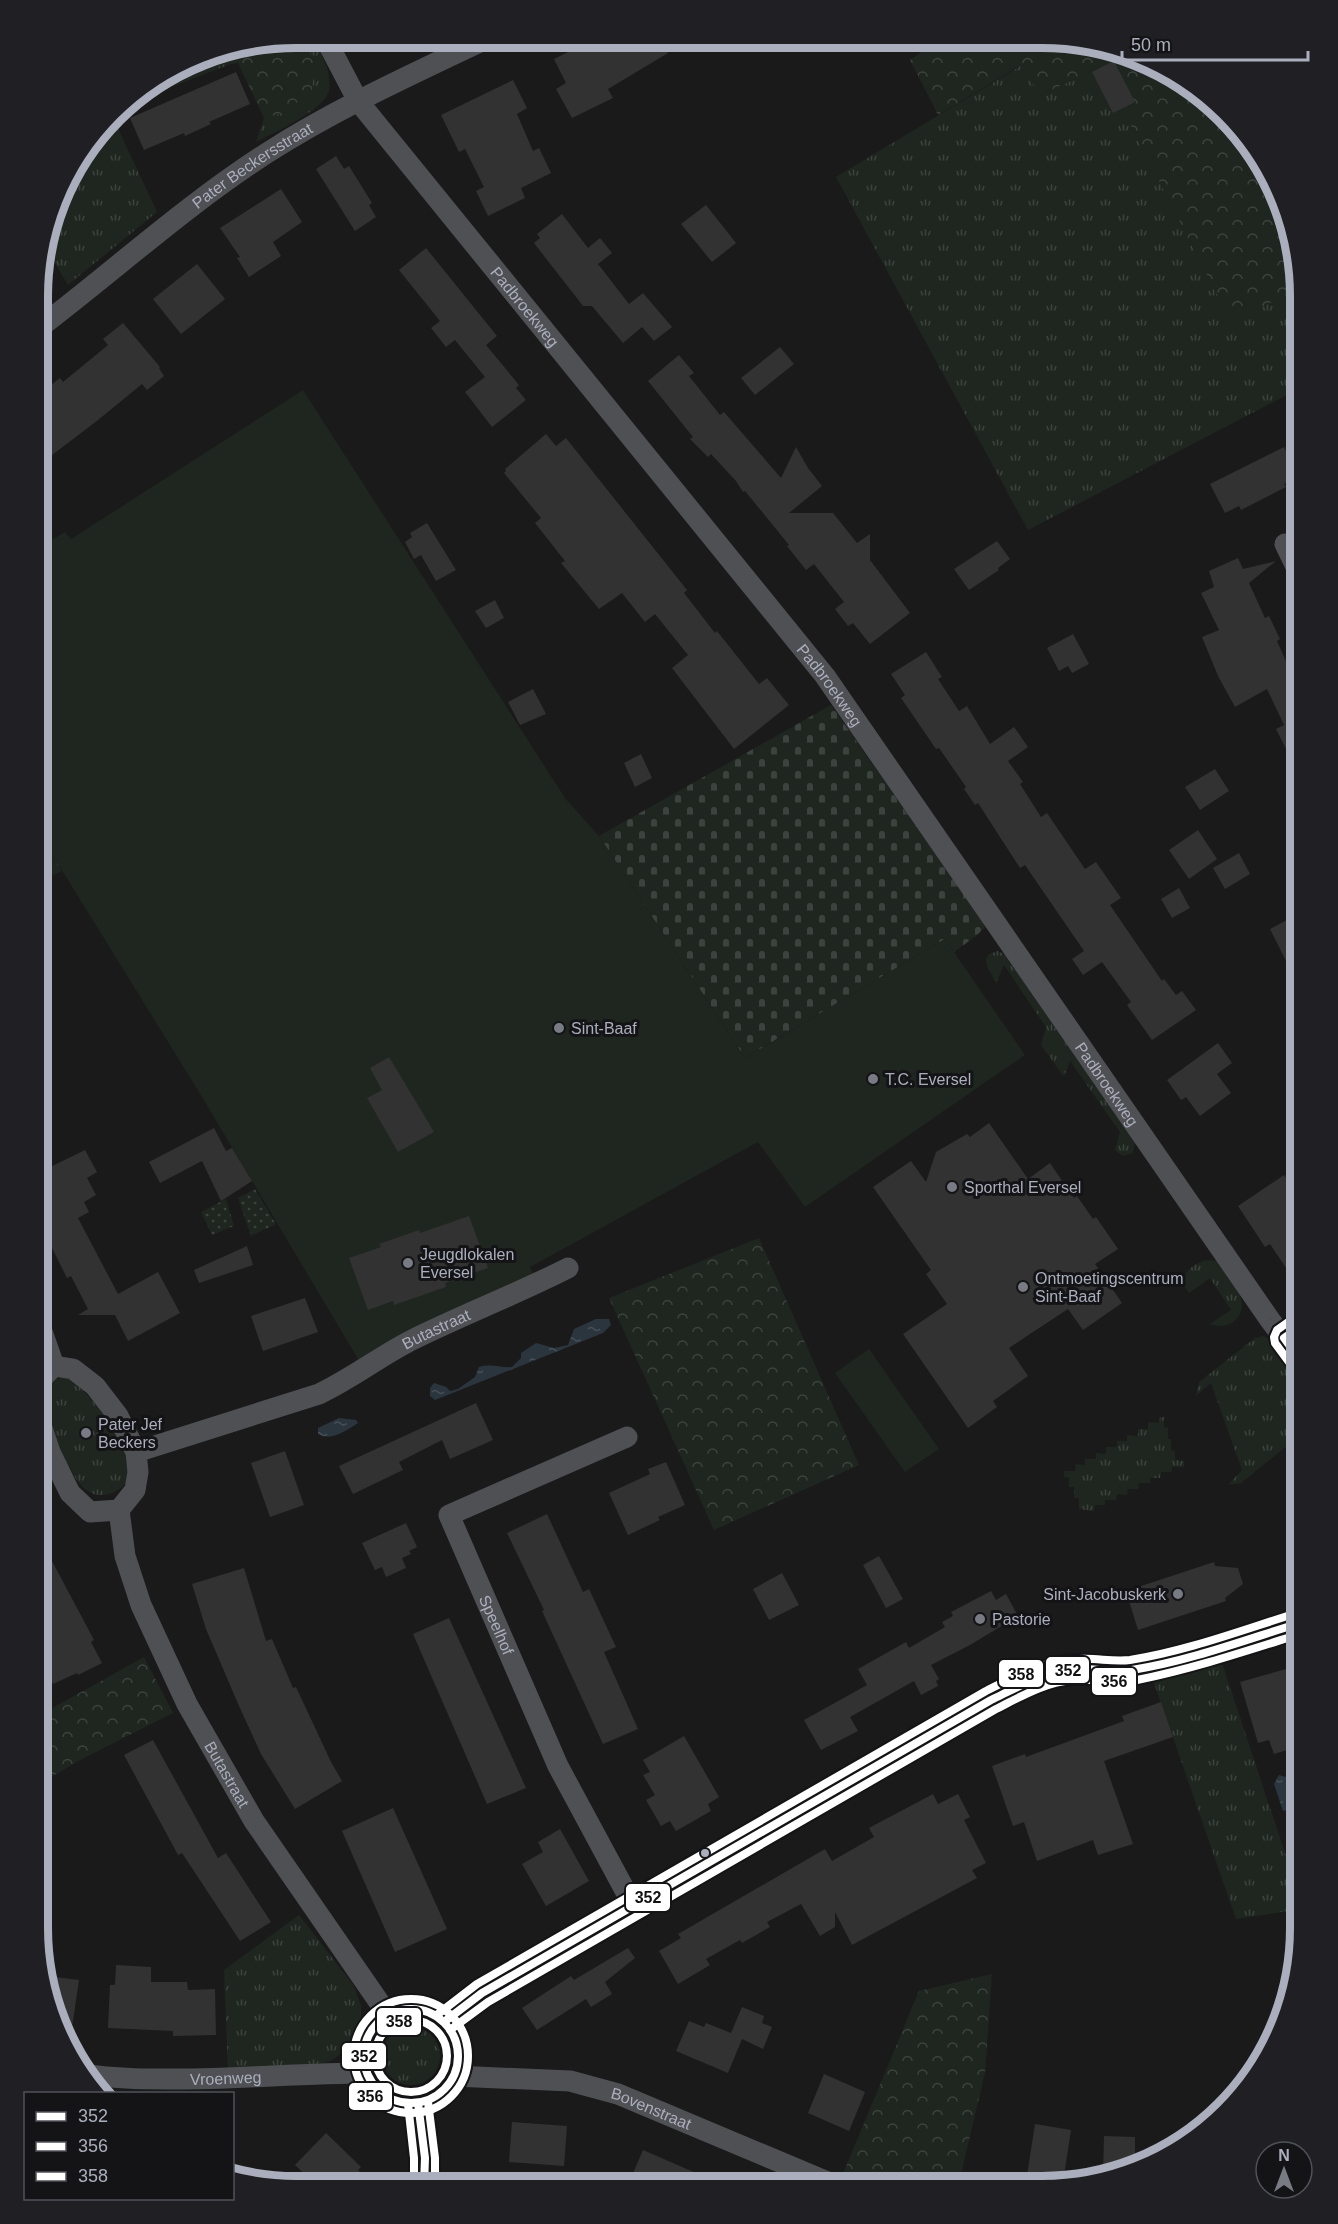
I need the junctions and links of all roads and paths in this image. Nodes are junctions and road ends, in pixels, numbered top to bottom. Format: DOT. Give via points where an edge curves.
graph roads {
  1 [pos="331,48"];
  2 [pos="467,48"];
  3 [pos="358,101"];
  4 [pos="48,321"];
  5 [pos="1285,544"];
  6 [pos="1290,554"];
  7 [pos="568,1268"];
  8 [pos="1290,1329"];
  9 [pos="48,1349"];
  10 [pos="54,1366"];
  11 [pos="48,1372"];
  12 [pos="627,1437"];
  13 [pos="48,1446"];
  14 [pos="136,1452"];
  15 [pos="119,1510"];
  16 [pos="1290,1626"];
  17 [pos="634,1907"];
  18 [pos="388,2015"];
  19 [pos="444,2022"];
  20 [pos="367,2073"];
  21 [pos="97,2076"];
  22 [pos="454,2076"];
  23 [pos="418,2103"];
  24 [pos="424,2176"];
  25 [pos="813,2176"];
  1 -- 3 [label="street, Padbroekweg"];
  2 -- 3 [label="street, Pater Beckersstraat"];
  3 -- 4 [label="street, Pater Beckersstraat" via="265,154"];
  3 -- 8 [label="street, Padbroekweg" via="825,676"];
  5 -- 6 [label="street"];
  7 -- 14 [label="street, Butastraat" via="462,1315 319,1394"];
  9 -- 10 [label="street"];
  10 -- 11 [label="street"];
  10 -- 14 [label="street" via="73,1369 95,1386 118,1416"];
  12 -- 17 [label="street, Speelhof" via="449,1515 558,1766"];
  13 -- 15 [label="street" via="70,1493 90,1512"];
  14 -- 15 [label="street" via="135,1491"];
  15 -- 18 [label="street, Butastraat" via="125,1556 141,1605 187,1704 254,1821"];
  16 -- 17 [label="street" via="1154,1666 1128,1671 1056,1671 1036,1678 991,1700"];
  17 -- 19 [label="street" via="482,1993"];
  18 -- 19 [label="street" via="415,2009"];
  18 -- 20 [label="street" via="376,2025 366,2044"];
  19 -- 22 [label="street" via="459,2056"];
  20 -- 21 [label="street, Vroenweg" via="227,2079"];
  20 -- 23 [label="street" via="387,2096"];
  22 -- 23 [label="street" via="441,2092"];
  22 -- 25 [label="street, Bovenstraat" via="570,2081 618,2094"];
  23 -- 24 [label="street"];
}
